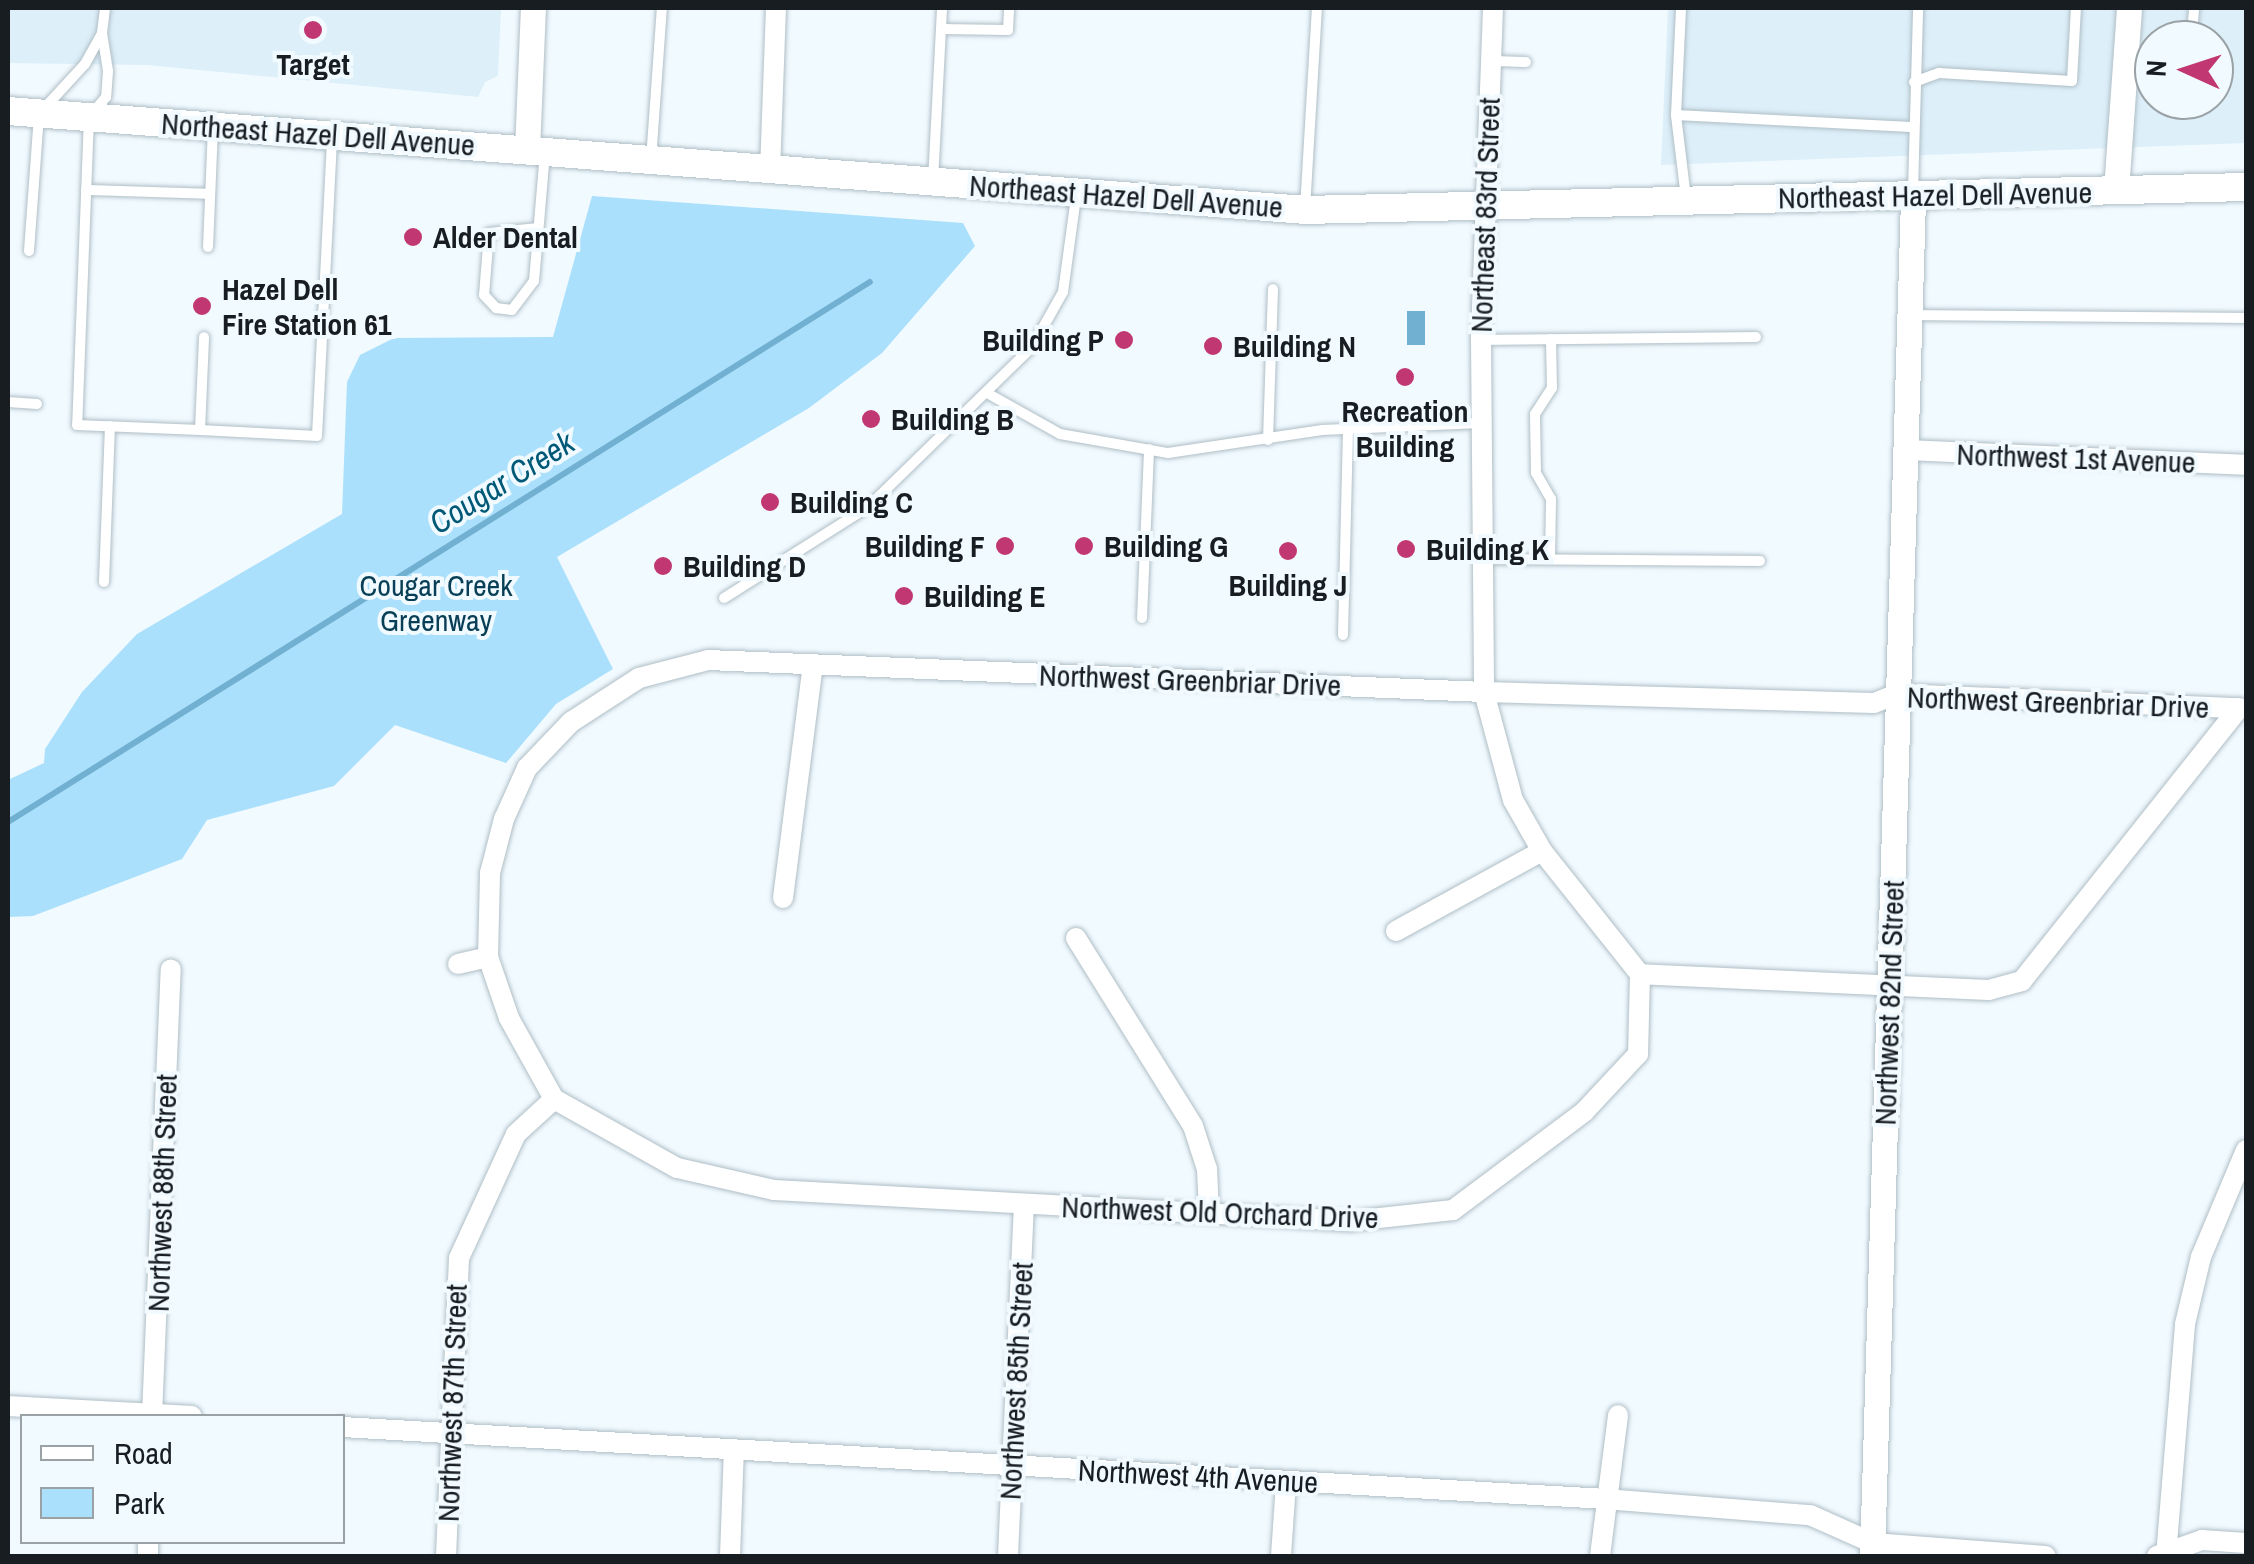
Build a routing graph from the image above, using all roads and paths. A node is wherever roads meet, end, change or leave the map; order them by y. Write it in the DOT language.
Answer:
graph roads {
  1 [pos="106,8"];
  2 [pos="534,8"];
  3 [pos="662,8"];
  4 [pos="776,8"];
  5 [pos="942,8"];
  6 [pos="1009,8"];
  7 [pos="1317,8"];
  8 [pos="1493,8"];
  9 [pos="1681,8"];
  10 [pos="1918,8"];
  11 [pos="2076,8"];
  12 [pos="2129,8"];
  13 [pos="940,30"];
  14 [pos="102,33"];
  15 [pos="1491,61"];
  16 [pos="1526,62"];
  17 [pos="1914,82"];
  18 [pos="8,111"];
  19 [pos="40,114"];
  20 [pos="1676,115"];
  21 [pos="89,117"];
  22 [pos="213,126"];
  23 [pos="1911,126"];
  24 [pos="332,135"];
  25 [pos="536,151"];
  26 [pos="650,161"];
  27 [pos="770,172"];
  28 [pos="932,182"];
  29 [pos="2246,187"];
  30 [pos="86,190"];
  31 [pos="2116,190"];
  32 [pos="1077,192"];
  33 [pos="210,194"];
  34 [pos="1913,196"];
  35 [pos="1686,201"];
  36 [pos="1484,206"];
  37 [pos="1304,210"];
  38 [pos="538,228"];
  39 [pos="208,248"];
  40 [pos="29,250"];
  41 [pos="1274,289"];
  42 [pos="1909,315"];
  43 [pos="2246,318"];
  44 [pos="204,337"];
  45 [pos="1756,337"];
  46 [pos="1551,339"];
  47 [pos="1482,340"];
  48 [pos="987,392"];
  49 [pos="8,402"];
  50 [pos="37,404"];
  51 [pos="1480,423"];
  52 [pos="110,426"];
  53 [pos="1348,429"];
  54 [pos="200,430"];
  55 [pos="1268,440"];
  56 [pos="1149,449"];
  57 [pos="1905,450"];
  58 [pos="2246,465"];
  59 [pos="1482,558"];
  60 [pos="1550,559"];
  61 [pos="1760,562"];
  62 [pos="104,582"];
  63 [pos="724,598"];
  64 [pos="1142,618"];
  65 [pos="1343,635"];
  66 [pos="813,665"];
  67 [pos="1484,692"];
  68 [pos="1898,694"];
  69 [pos="1542,851"];
  70 [pos="783,898"];
  71 [pos="1396,932"];
  72 [pos="1076,938"];
  73 [pos="488,957"];
  74 [pos="458,964"];
  75 [pos="171,969"];
  76 [pos="1640,974"];
  77 [pos="1889,985"];
  78 [pos="554,1099"];
  79 [pos="2246,1150"];
  80 [pos="1024,1206"];
  81 [pos="1209,1211"];
  82 [pos="8,1406"];
  83 [pos="136,1414"];
  84 [pos="152,1414"];
  85 [pos="1618,1415"];
  86 [pos="345,1427"];
  87 [pos="451,1435"];
  88 [pos="734,1449"];
  89 [pos="1013,1465"];
  90 [pos="1286,1482"];
  91 [pos="1605,1499"];
  92 [pos="2246,1543"];
  93 [pos="1872,1550"];
  94 [pos="2163,1555"];
  95 [pos="446,1556"];
  96 [pos="730,1556"];
  97 [pos="1008,1556"];
  98 [pos="1280,1556"];
  99 [pos="1600,1556"];
  100 [pos="2046,1556"];
  1 -- 14 [label="lane"];
  2 -- 25 [label="street"];
  3 -- 26 [label="lane"];
  4 -- 27 [label="street"];
  5 -- 13 [label="lane"];
  6 -- 13 [label="lane"];
  7 -- 37 [label="lane"];
  8 -- 15 [label="street, Northeast 83rd Street"];
  9 -- 20 [label="lane"];
  10 -- 17 [label="lane"];
  11 -- 17 [label="lane"];
  12 -- 31 [label="street"];
  13 -- 28 [label="lane"];
  14 -- 19 [label="lane"];
  14 -- 21 [label="lane"];
  15 -- 16 [label="lane"];
  15 -- 36 [label="street, Northeast 83rd Street"];
  17 -- 23 [label="lane"];
  18 -- 19 [label="main road, Northeast Hazel Dell Avenue"];
  19 -- 21 [label="main road, Northeast Hazel Dell Avenue"];
  19 -- 40 [label="lane"];
  20 -- 23 [label="lane"];
  20 -- 35 [label="lane"];
  21 -- 22 [label="main road, Northeast Hazel Dell Avenue"];
  21 -- 30 [label="lane"];
  22 -- 24 [label="main road, Northeast Hazel Dell Avenue"];
  22 -- 33 [label="lane"];
  23 -- 34 [label="lane"];
  24 -- 25 [label="main road, Northeast Hazel Dell Avenue"];
  24 -- 54 [label="lane"];
  25 -- 26 [label="main road, Northeast Hazel Dell Avenue"];
  25 -- 38 [label="lane"];
  26 -- 27 [label="main road, Northeast Hazel Dell Avenue"];
  27 -- 28 [label="main road, Northeast Hazel Dell Avenue"];
  28 -- 32 [label="main road, Northeast Hazel Dell Avenue"];
  29 -- 31 [label="main road, Northeast Hazel Dell Avenue"];
  30 -- 33 [label="lane"];
  30 -- 52 [label="lane"];
  31 -- 34 [label="main road, Northeast Hazel Dell Avenue"];
  32 -- 37 [label="main road, Northeast Hazel Dell Avenue"];
  32 -- 48 [label="lane"];
  33 -- 39 [label="lane"];
  34 -- 35 [label="main road, Northeast Hazel Dell Avenue"];
  34 -- 42 [label="street, Northwest 82nd Street"];
  35 -- 36 [label="main road, Northeast Hazel Dell Avenue"];
  36 -- 37 [label="main road, Northeast Hazel Dell Avenue"];
  36 -- 47 [label="street, Northeast 83rd Street"];
  38 -- 38 [label="lane"];
  41 -- 55 [label="lane"];
  42 -- 43 [label="lane"];
  42 -- 57 [label="street, Northwest 82nd Street"];
  44 -- 54 [label="lane"];
  45 -- 46 [label="lane"];
  46 -- 47 [label="lane"];
  46 -- 60 [label="lane"];
  47 -- 51 [label="street, Northeast 83rd Street"];
  48 -- 56 [label="lane"];
  48 -- 63 [label="lane"];
  49 -- 50 [label="lane"];
  51 -- 53 [label="lane"];
  51 -- 59 [label="street, Northeast 83rd Street"];
  52 -- 54 [label="lane"];
  52 -- 62 [label="lane"];
  53 -- 55 [label="lane"];
  53 -- 65 [label="lane"];
  55 -- 56 [label="lane"];
  56 -- 64 [label="lane"];
  57 -- 58 [label="street, Northwest 1st Avenue"];
  57 -- 68 [label="street, Northwest 82nd Street"];
  59 -- 60 [label="lane"];
  59 -- 67 [label="street, Northeast 83rd Street"];
  60 -- 61 [label="lane"];
  66 -- 67 [label="street, Northwest Greenbriar Drive"];
  66 -- 70 [label="street"];
  66 -- 73 [label="street, Northwest Greenbriar Drive"];
  67 -- 68 [label="street, Northwest Greenbriar Drive"];
  67 -- 69 [label="street, Northeast 83rd Street"];
  68 -- 77 [label="street, Northwest 82nd Street"];
  68 -- 77 [label="street, Northwest Greenbriar Drive"];
  69 -- 71 [label="street"];
  69 -- 76 [label="street, Northeast 83rd Street"];
  72 -- 81 [label="street"];
  73 -- 74 [label="street"];
  73 -- 78 [label="street, Northwest Greenbriar Drive"];
  75 -- 84 [label="street, Northwest 88th Street"];
  76 -- 77 [label="street"];
  76 -- 81 [label="street, Northwest Old Orchard Drive"];
  77 -- 93 [label="street, Northwest 82nd Street"];
  78 -- 80 [label="street, Northwest Old Orchard Drive"];
  78 -- 87 [label="street, Northwest 87th Street"];
  79 -- 94 [label="street"];
  80 -- 81 [label="street, Northwest Old Orchard Drive"];
  80 -- 89 [label="street, Northwest 85th Street"];
  82 -- 83 [label="street"];
  85 -- 91 [label="street"];
  86 -- 87 [label="street, Northwest 4th Avenue"];
  87 -- 88 [label="street, Northwest 4th Avenue"];
  87 -- 95 [label="street, Northwest 87th Street"];
  88 -- 89 [label="street, Northwest 4th Avenue"];
  88 -- 96 [label="street"];
  89 -- 90 [label="street, Northwest 4th Avenue"];
  89 -- 97 [label="street, Northwest 85th Street"];
  90 -- 91 [label="street, Northwest 4th Avenue"];
  90 -- 98 [label="street"];
  91 -- 93 [label="street, Northwest 4th Avenue"];
  91 -- 99 [label="street"];
  92 -- 94 [label="street"];
  93 -- 100 [label="street, Northwest 4th Avenue"];
}
